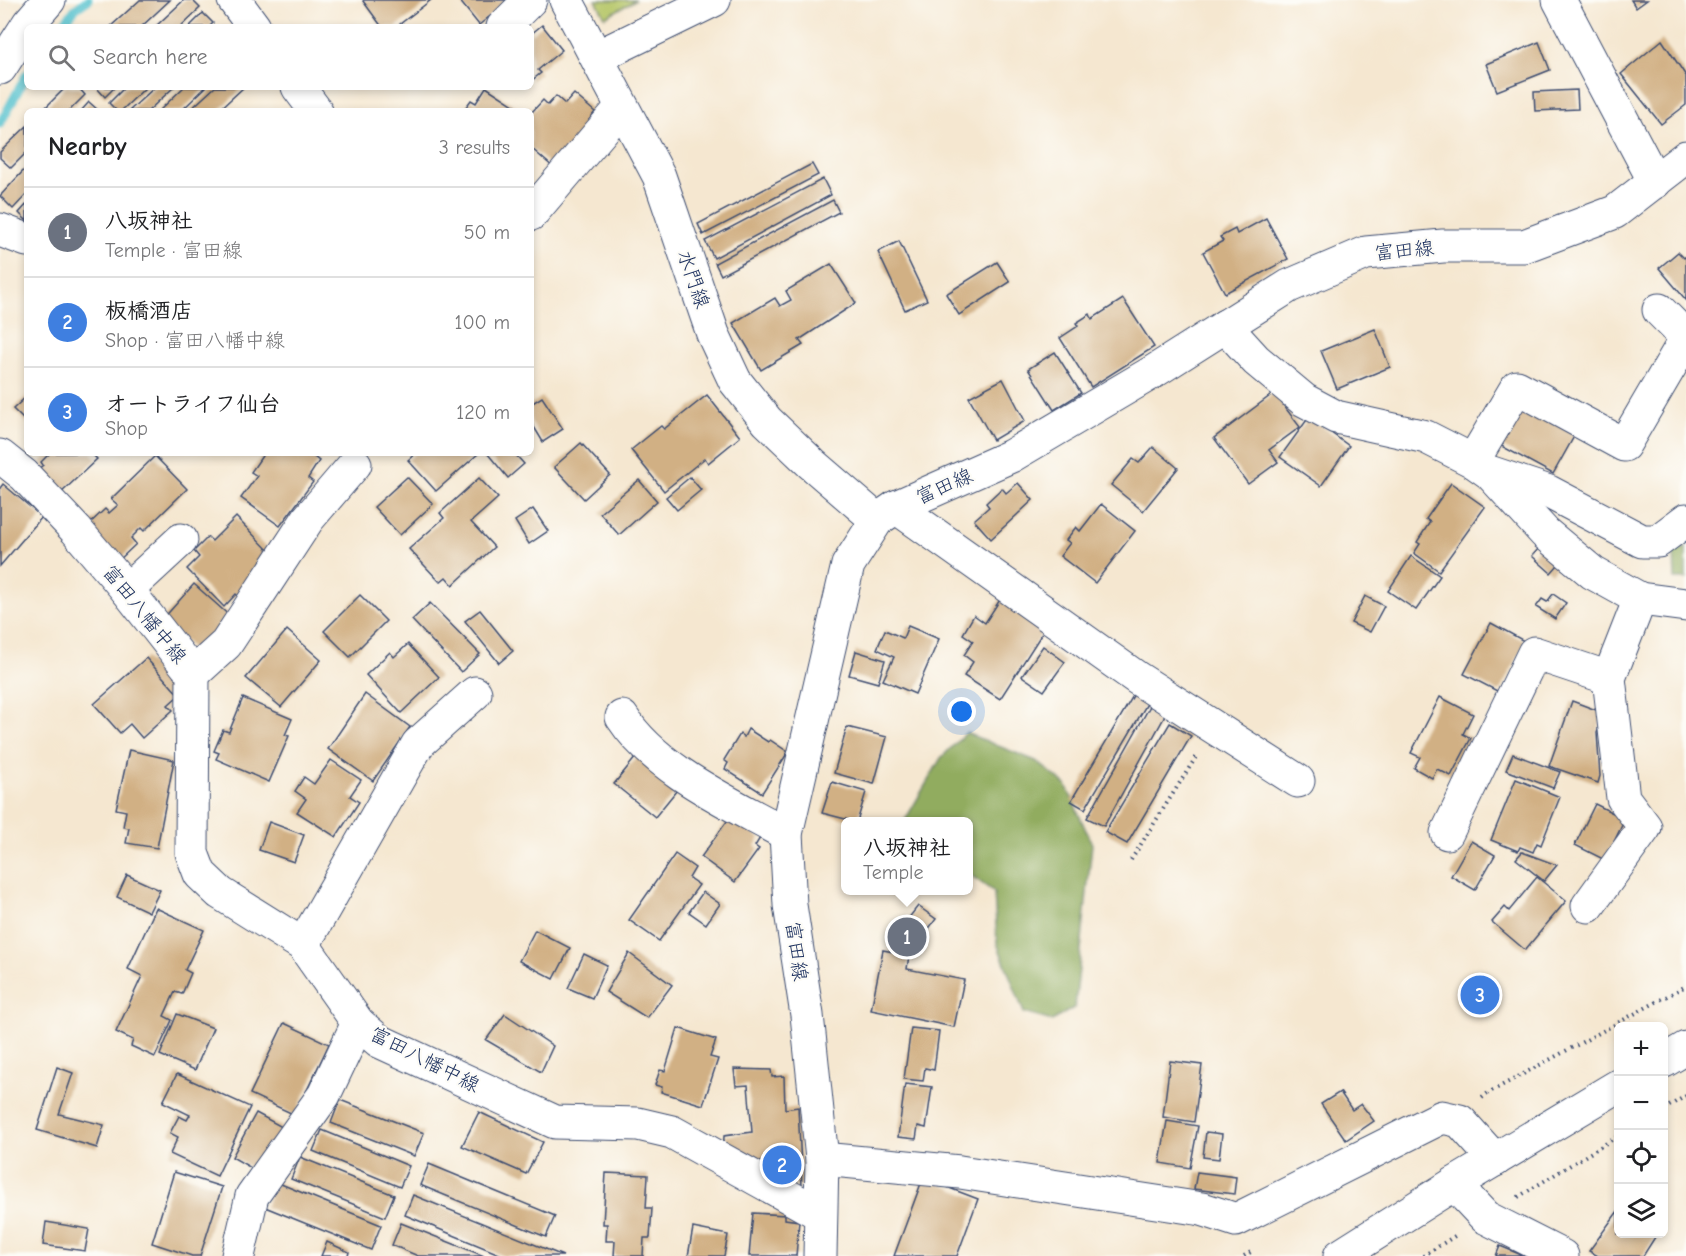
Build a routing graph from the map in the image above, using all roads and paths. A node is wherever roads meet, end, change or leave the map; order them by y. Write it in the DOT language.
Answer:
graph roads {
  1 [pos="49,0"];
  2 [pos="234,0"];
  3 [pos="530,0"];
  4 [pos="566,0"];
  5 [pos="714,0"];
  6 [pos="1559,0"];
  7 [pos="28,24"];
  8 [pos="252,24"];
  9 [pos="505,24"];
  10 [pos="24,31"];
  11 [pos="597,57"];
  12 [pos="0,68"];
  13 [pos="300,90"];
  14 [pos="314,108"];
  15 [pos="621,108"];
  16 [pos="1686,157"];
  17 [pos="1655,182"];
  18 [pos="534,210"];
  19 [pos="0,230"];
  20 [pos="24,239"];
  21 [pos="1659,310"];
  22 [pos="1225,326"];
  23 [pos="1686,338"];
  24 [pos="0,456"];
  25 [pos="355,464"];
  26 [pos="1481,467"];
  27 [pos="886,513"];
  28 [pos="1686,520"];
  29 [pos="181,540"];
  30 [pos="128,590"];
  31 [pos="1640,599"];
  32 [pos="1686,605"];
  33 [pos="193,674"];
  34 [pos="1609,678"];
  35 [pos="475,693"];
  36 [pos="622,717"];
  37 [pos="1214,728"];
  38 [pos="1298,781"];
  39 [pos="1447,833"];
  40 [pos="786,834"];
  41 [pos="1131,860"];
  42 [pos="1588,906"];
  43 [pos="303,945"];
  44 [pos="358,1023"];
  45 [pos="1686,1048"];
  46 [pos="1668,1059"];
  47 [pos="1614,1088"];
  48 [pos="1686,1096"];
  49 [pos="1668,1107"];
  50 [pos="822,1159"];
  51 [pos="1495,1160"];
  52 [pos="1454,1184"];
  53 [pos="820,1214"];
  54 [pos="238,1256"];
  55 [pos="820,1256"];
  56 [pos="1340,1256"];
  57 [pos="1562,1256"];
  1 -- 7 [label="street"];
  2 -- 8 [label="street"];
  3 -- 9 [label="street"];
  4 -- 11 [label="street, 水門線"];
  5 -- 11 [label="street"];
  6 -- 17 [label="street"];
  10 -- 12 [label="street"];
  11 -- 15 [label="street, 水門線"];
  13 -- 14 [label="street"];
  15 -- 18 [label="street"];
  15 -- 27 [label="street, 水門線"];
  16 -- 17 [label="street, 富田線"];
  17 -- 22 [label="street, 富田線"];
  19 -- 20 [label="street"];
  21 -- 23 [label="street"];
  22 -- 26 [label="street"];
  22 -- 27 [label="street, 富田線"];
  23 -- 26 [label="street"];
  24 -- 30 [label="street, 富田八幡中線"];
  25 -- 33 [label="street"];
  26 -- 28 [label="street"];
  26 -- 31 [label="street"];
  27 -- 37 [label="street, 水門線"];
  27 -- 40 [label="street, 富田線"];
  29 -- 30 [label="street"];
  30 -- 33 [label="street, 富田八幡中線"];
  31 -- 32 [label="street"];
  31 -- 34 [label="street"];
  33 -- 43 [label="street, 富田八幡中線"];
  34 -- 39 [label="street"];
  34 -- 42 [label="street"];
  35 -- 43 [label="street"];
  36 -- 40 [label="street"];
  37 -- 38 [label="street, 水門線"];
  37 -- 41 [label="path"];
  40 -- 50 [label="street, 富田線"];
  43 -- 44 [label="street, 富田八幡中線"];
  44 -- 53 [label="street, 富田八幡中線"];
  44 -- 54 [label="street"];
  45 -- 46 [label="street"];
  47 -- 51 [label="street"];
  48 -- 49 [label="path"];
  50 -- 51 [label="street"];
  50 -- 53 [label="street, 富田線"];
  51 -- 52 [label="street"];
  52 -- 56 [label="street"];
  52 -- 57 [label="street"];
  53 -- 55 [label="street, 富田線"];
}
